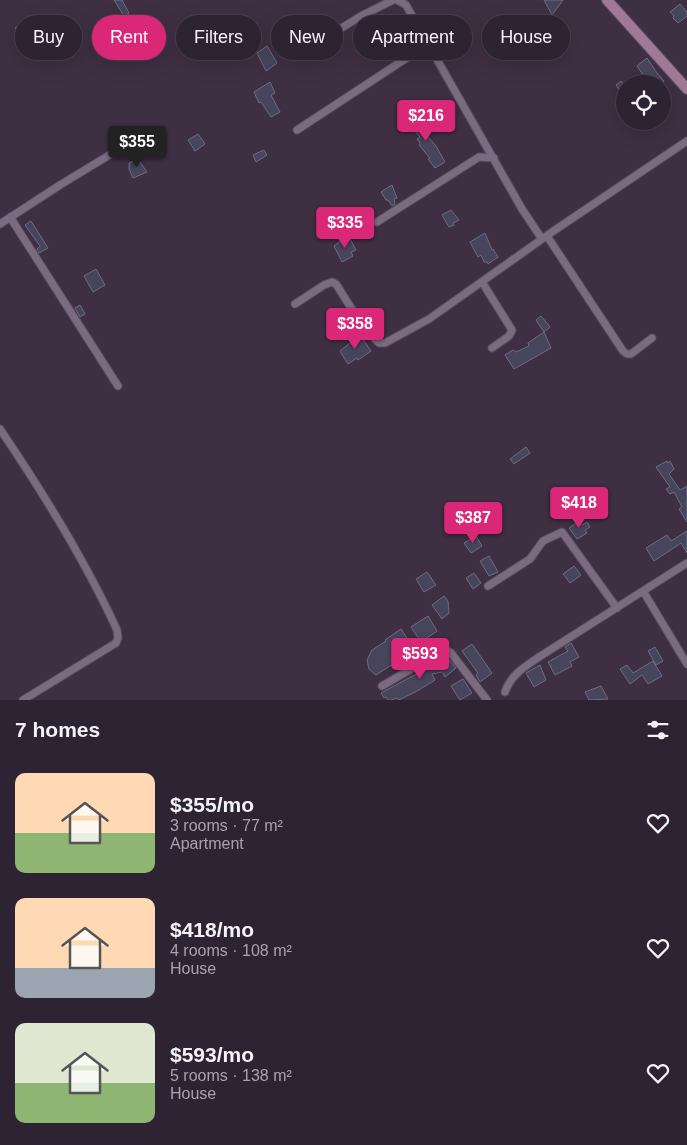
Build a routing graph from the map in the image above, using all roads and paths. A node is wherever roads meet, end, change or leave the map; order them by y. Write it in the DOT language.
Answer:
graph roads {
  1 [pos="395,0"];
  2 [pos="607,0"];
  3 [pos="412,15"];
  4 [pos="343,27"];
  5 [pos="404,60"];
  6 [pos="437,60"];
  7 [pos="687,89"];
  8 [pos="298,130"];
  9 [pos="687,140"];
  10 [pos="111,154"];
  11 [pos="494,158"];
  12 [pos="10,217"];
  13 [pos="377,222"];
  14 [pos="0,224"];
  15 [pos="544,238"];
  16 [pos="482,282"];
  17 [pos="295,304"];
  18 [pos="652,338"];
  19 [pos="492,348"];
  20 [pos="118,386"];
  21 [pos="0,429"];
  22 [pos="687,563"];
  23 [pos="488,586"];
  24 [pos="644,591"];
  25 [pos="617,608"];
  26 [pos="687,664"];
  27 [pos="382,686"];
  28 [pos="505,692"];
  29 [pos="24,700"];
  30 [pos="487,700"];
  1 -- 3 [label="street"];
  1 -- 4 [label="street"];
  2 -- 7 [label="main road"];
  5 -- 8 [label="street"];
  6 -- 11 [label="street"];
  9 -- 15 [label="street"];
  10 -- 12 [label="street"];
  11 -- 13 [label="street"];
  11 -- 15 [label="street"];
  12 -- 14 [label="street"];
  12 -- 20 [label="street"];
  15 -- 16 [label="street"];
  15 -- 18 [label="street"];
  16 -- 17 [label="street"];
  16 -- 19 [label="street"];
  21 -- 29 [label="street"];
  22 -- 24 [label="street"];
  23 -- 25 [label="street"];
  24 -- 25 [label="street"];
  24 -- 26 [label="street"];
  25 -- 28 [label="street"];
  27 -- 30 [label="street"];
}
